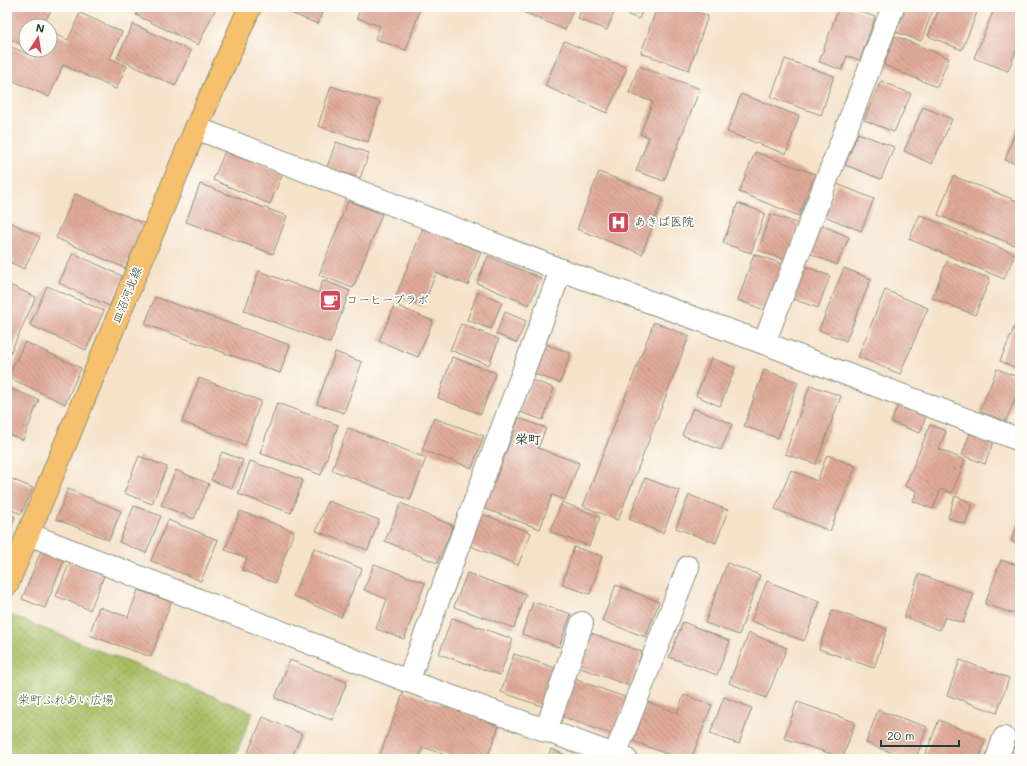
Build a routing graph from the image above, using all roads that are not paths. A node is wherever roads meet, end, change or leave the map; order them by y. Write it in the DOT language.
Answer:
graph roads {
  1 [pos="250,7"];
  2 [pos="893,7"];
  3 [pos="196,128"];
  4 [pos="561,270"];
  5 [pos="764,343"];
  6 [pos="1020,440"];
  7 [pos="28,534"];
  8 [pos="688,567"];
  9 [pos="7,585"];
  10 [pos="582,623"];
  11 [pos="408,681"];
  12 [pos="546,731"];
  13 [pos="1004,738"];
  14 [pos="621,757"];
  15 [pos="996,759"];
  1 -- 3 [label="main road, 皿沼河北線"];
  2 -- 5 [label="lane"];
  3 -- 4 [label="lane"];
  3 -- 7 [label="main road, 皿沼河北線"];
  4 -- 5 [label="lane"];
  4 -- 11 [label="lane"];
  5 -- 6 [label="lane"];
  7 -- 9 [label="main road, 皿沼河北線"];
  7 -- 11 [label="lane"];
  8 -- 14 [label="lane"];
  10 -- 12 [label="lane"];
  11 -- 12 [label="lane"];
  12 -- 14 [label="lane"];
  13 -- 15 [label="lane"];
}
